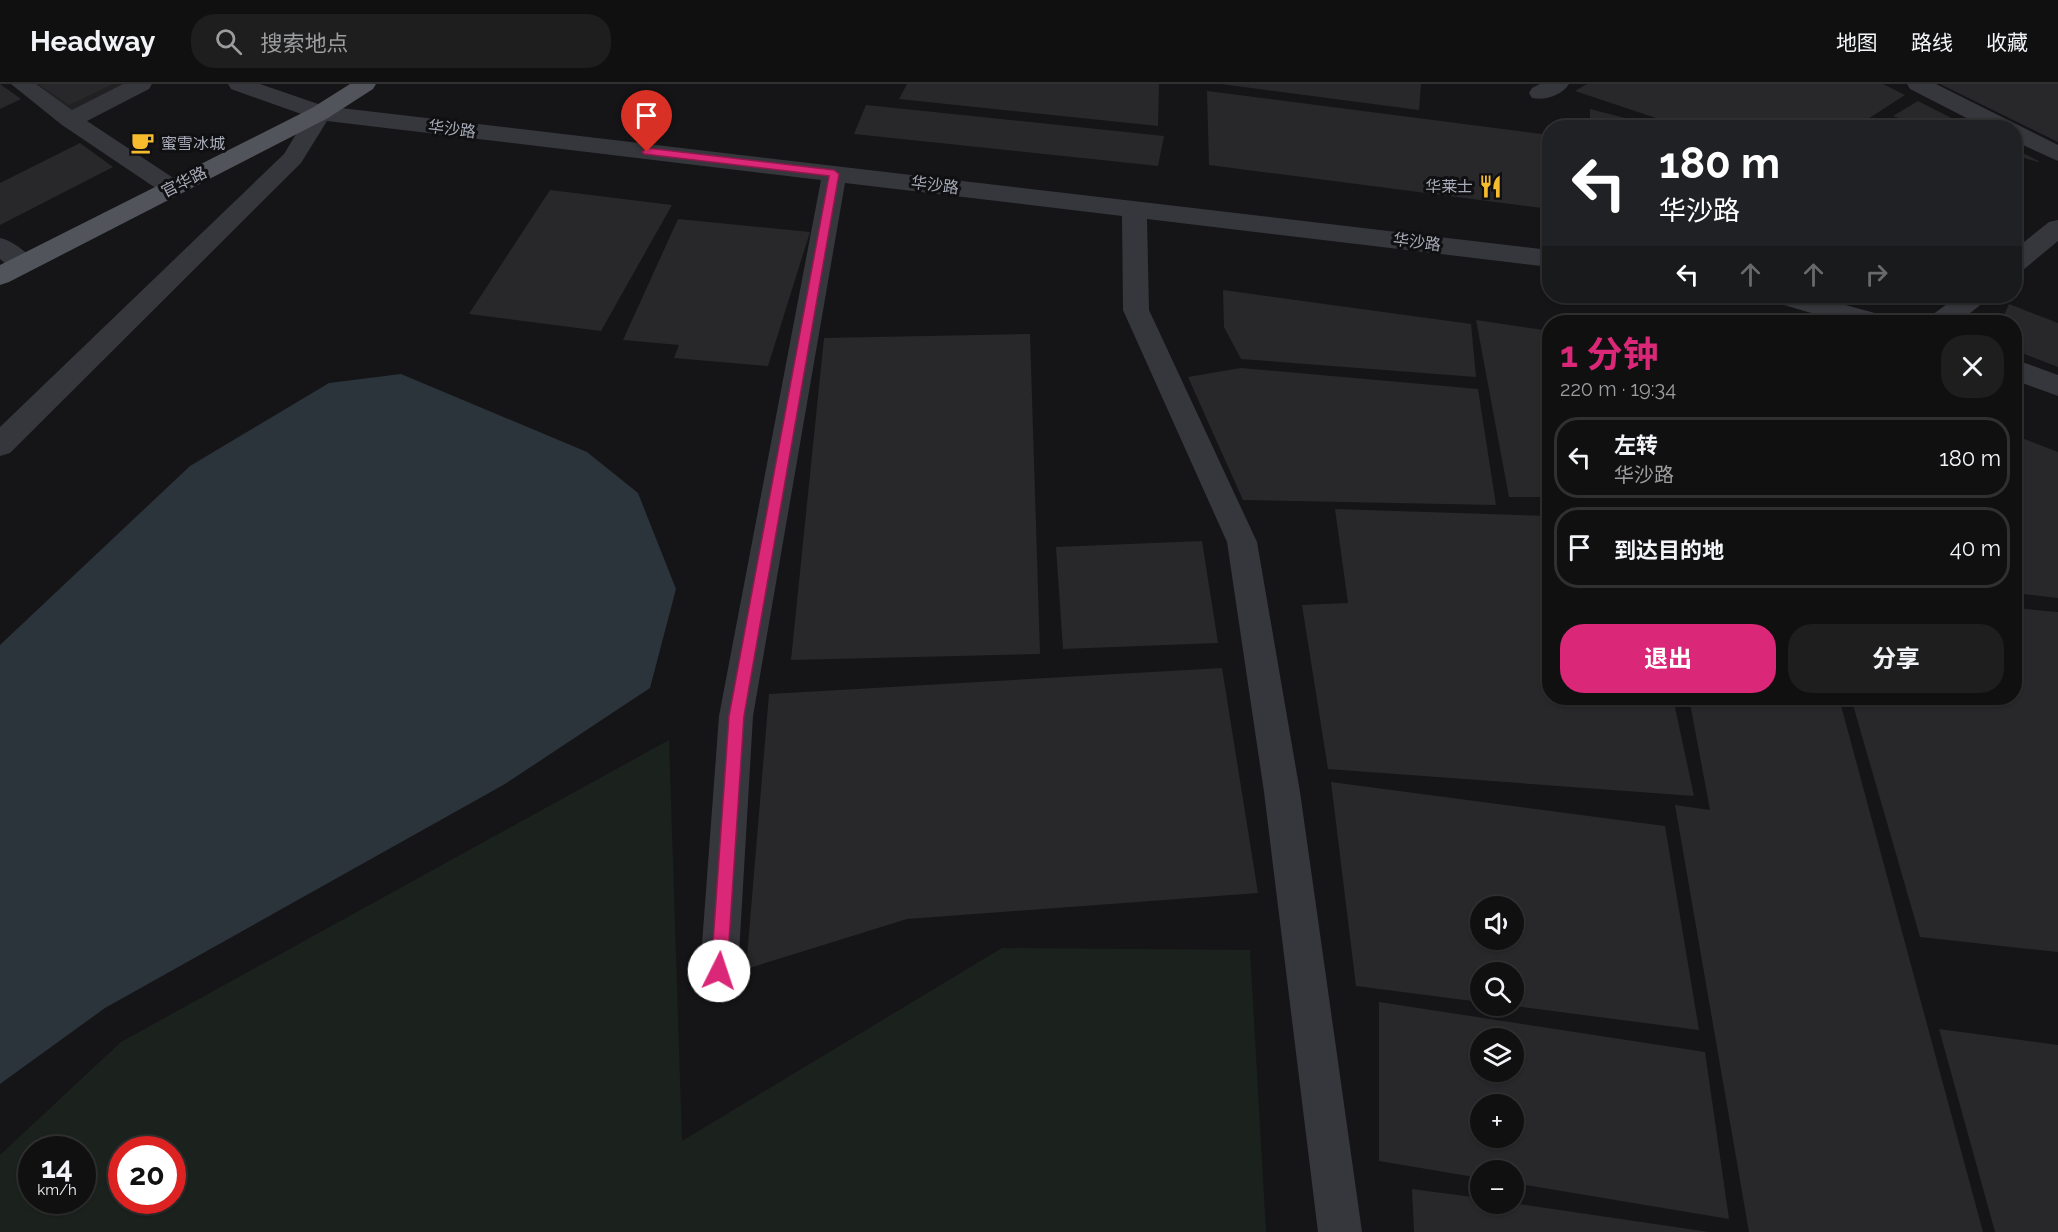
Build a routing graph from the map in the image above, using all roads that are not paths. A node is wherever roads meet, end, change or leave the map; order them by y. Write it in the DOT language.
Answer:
graph roads {
  1 [pos="22,84"];
  2 [pos="141,84"];
  3 [pos="239,84"];
  4 [pos="365,84"];
  5 [pos="1918,84"];
  6 [pos="320,113"];
  7 [pos="70,120"];
  8 [pos="1989,120"];
  9 [pos="2022,136"];
  10 [pos="2058,154"];
  11 [pos="834,174"];
  12 [pos="172,188"];
  13 [pos="1134,208"];
  14 [pos="2058,228"];
  15 [pos="0,246"];
  16 [pos="2022,257"];
  17 [pos="1542,258"];
  18 [pos="22,264"];
  19 [pos="0,276"];
  20 [pos="1807,303"];
  21 [pos="1966,303"];
  22 [pos="1848,315"];
  23 [pos="1951,315"];
  24 [pos="2022,372"];
  25 [pos="2058,386"];
  26 [pos="0,445"];
  27 [pos="719,971"];
  28 [pos="1340,1232"];
  1 -- 7 [label="street"];
  2 -- 7 [label="street"];
  3 -- 6 [label="street, 华沙路"];
  4 -- 6 [label="main road, 官华路"];
  5 -- 8 [label="street"];
  6 -- 11 [label="street, 华沙路"];
  6 -- 12 [label="main road, 官华路"];
  6 -- 26 [label="street"];
  7 -- 12 [label="street"];
  9 -- 10 [label="street"];
  11 -- 13 [label="street, 华沙路"];
  11 -- 27 [label="street"];
  12 -- 18 [label="main road, 官华路"];
  13 -- 17 [label="street, 华沙路"];
  13 -- 28 [label="street"];
  14 -- 16 [label="street"];
  15 -- 18 [label="street"];
  18 -- 19 [label="main road, 官华路"];
  20 -- 22 [label="street"];
  21 -- 23 [label="street"];
  24 -- 25 [label="street"];
}
